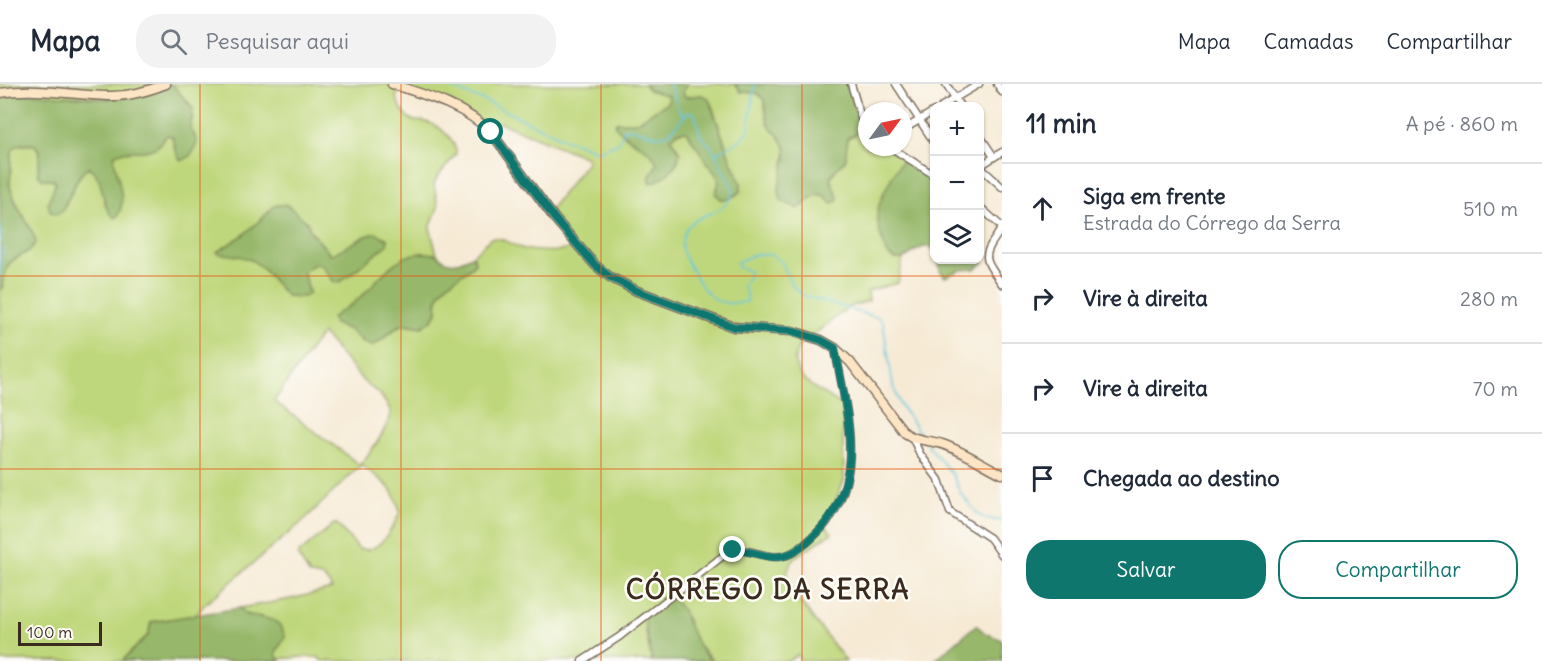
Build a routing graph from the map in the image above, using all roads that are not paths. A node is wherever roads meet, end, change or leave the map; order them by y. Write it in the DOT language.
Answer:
graph roads {
  1 [pos="166,84"];
  2 [pos="392,84"];
  3 [pos="851,84"];
  4 [pos="896,84"];
  5 [pos="946,84"];
  6 [pos="979,84"];
  7 [pos="997,84"];
  8 [pos="1002,92"];
  9 [pos="0,93"];
  10 [pos="955,99"];
  11 [pos="949,102"];
  12 [pos="957,102"];
  13 [pos="858,108"];
  14 [pos="930,114"];
  15 [pos="920,120"];
  16 [pos="912,125"];
  17 [pos="930,136"];
  18 [pos="984,142"];
  19 [pos="1002,152"];
  20 [pos="904,156"];
  21 [pos="994,158"];
  22 [pos="984,164"];
  23 [pos="984,170"];
  24 [pos="930,172"];
  25 [pos="1002,187"];
  26 [pos="983,210"];
  27 [pos="1002,228"];
  28 [pos="1002,284"];
  29 [pos="835,348"];
  30 [pos="917,439"];
  31 [pos="1002,474"];
  32 [pos="1002,555"];
  33 [pos="582,661"];
  1 -- 9 [label="street"];
  2 -- 29 [label="street"];
  3 -- 13 [label="street"];
  4 -- 15 [label="street"];
  5 -- 10 [label="street"];
  6 -- 10 [label="street"];
  7 -- 8 [label="street"];
  10 -- 11 [label="street"];
  10 -- 12 [label="street"];
  14 -- 15 [label="street"];
  15 -- 16 [label="street"];
  15 -- 17 [label="street"];
  18 -- 21 [label="street"];
  19 -- 21 [label="street"];
  20 -- 24 [label="street"];
  21 -- 22 [label="street"];
  23 -- 25 [label="street"];
  26 -- 27 [label="street"];
  27 -- 28 [label="street"];
  29 -- 30 [label="street"];
  29 -- 33 [label="street"];
  30 -- 31 [label="street"];
  30 -- 32 [label="street"];
}
